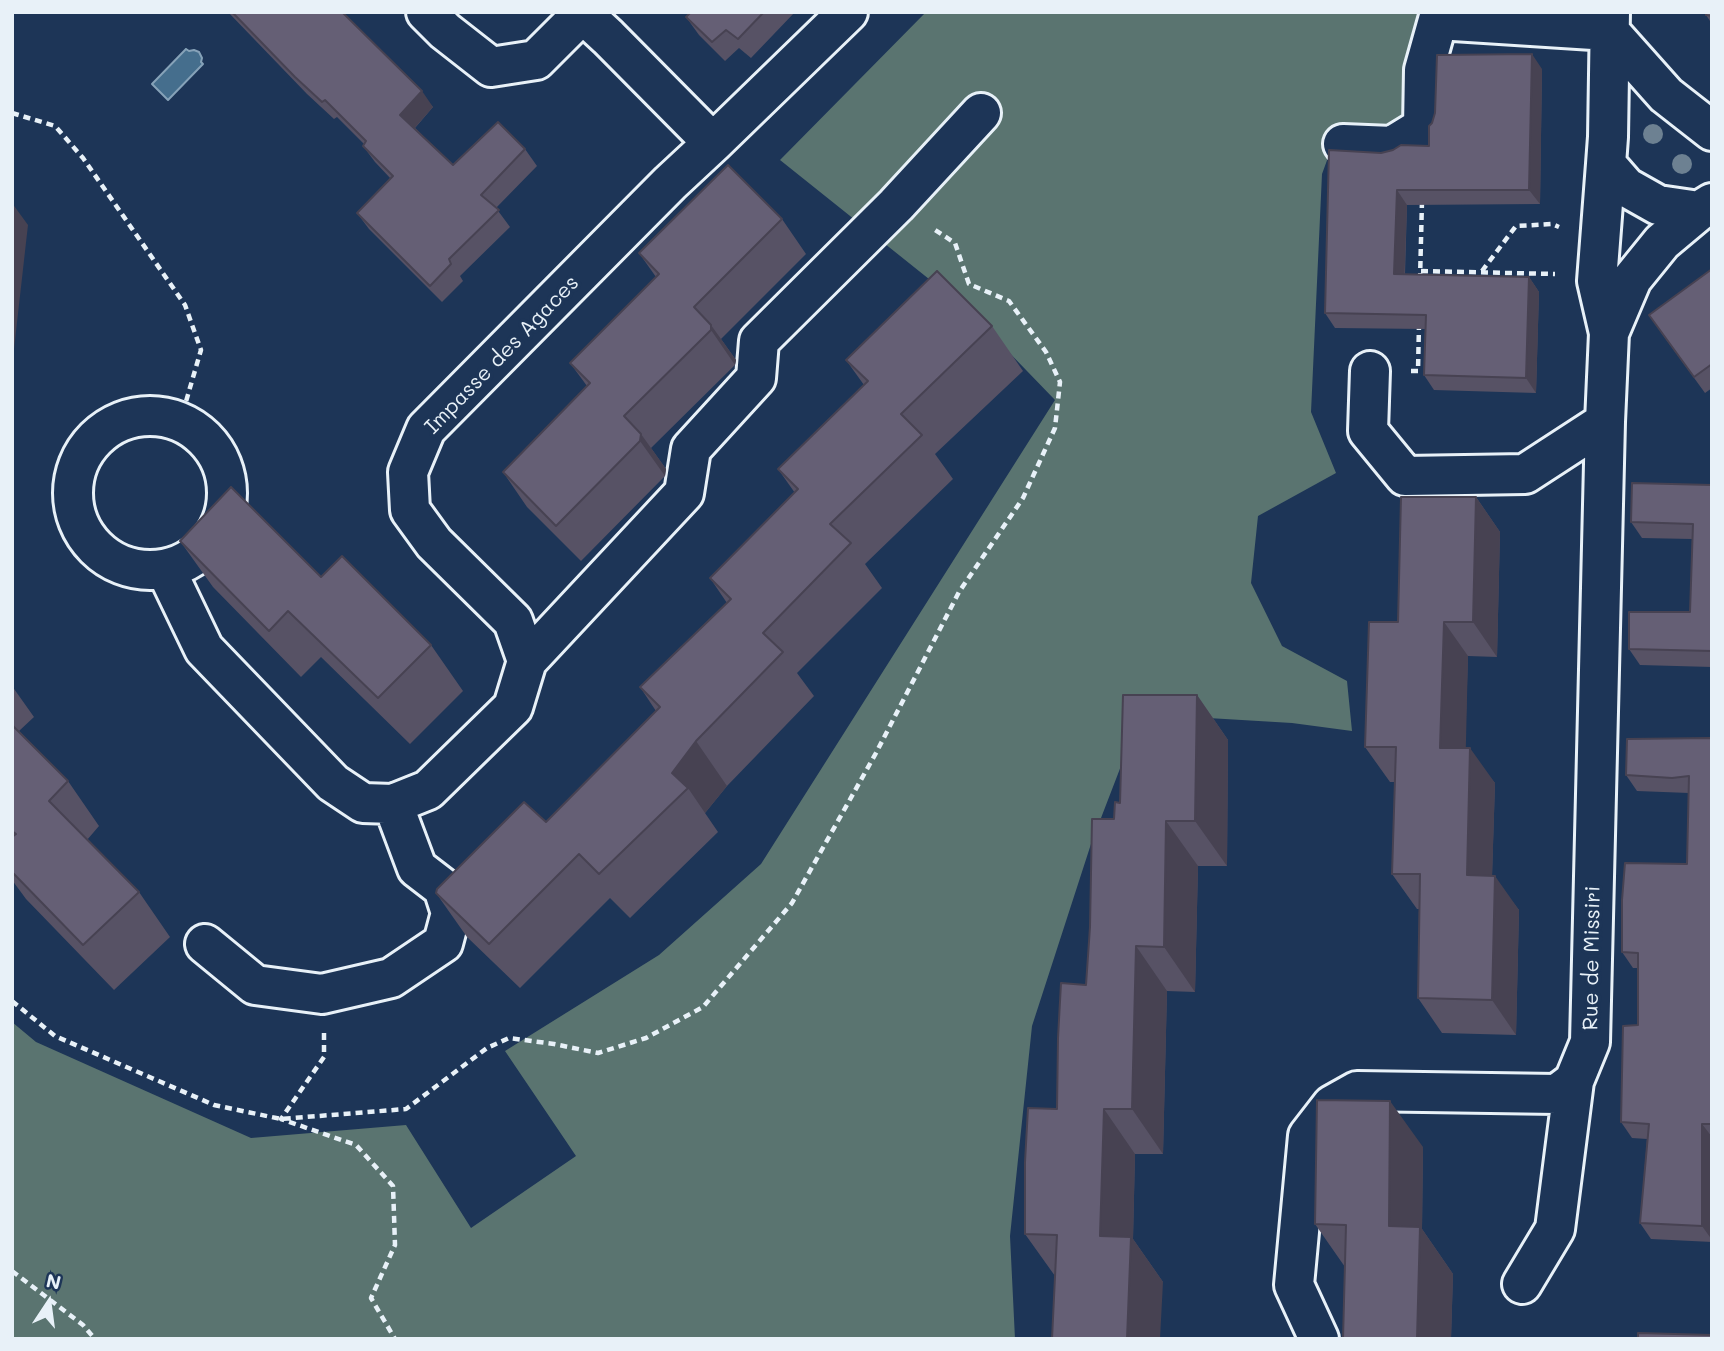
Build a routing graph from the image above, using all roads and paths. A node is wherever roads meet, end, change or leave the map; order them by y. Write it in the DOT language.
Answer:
graph roads {
  1 [pos="426,12"];
  2 [pos="848,12"];
  3 [pos="582,13"];
  4 [pos="1609,22"];
  5 [pos="1666,95"];
  6 [pos="12,113"];
  7 [pos="981,113"];
  8 [pos="1712,131"];
  9 [pos="713,143"];
  10 [pos="1343,144"];
  11 [pos="1607,151"];
  12 [pos="1422,192"];
  13 [pos="896,205"];
  14 [pos="1705,207"];
  15 [pos="1601,245"];
  16 [pos="1420,271"];
  17 [pos="1481,272"];
  18 [pos="1542,274"];
  19 [pos="1420,283"];
  20 [pos="1419,321"];
  21 [pos="1609,333"];
  22 [pos="1370,371"];
  23 [pos="180,422"];
  24 [pos="1605,422"];
  25 [pos="166,570"];
  26 [pos="527,661"];
  27 [pos="393,804"];
  28 [pos="205,943"];
  29 [pos="322,994"];
  30 [pos="12,1001"];
  31 [pos="1574,1081"];
  32 [pos="281,1119"];
  33 [pos="12,1271"];
  34 [pos="1522,1284"];
  35 [pos="95,1339"];
  36 [pos="395,1339"];
  37 [pos="1319,1339"];
  1 -- 3 [label="street"];
  2 -- 9 [label="street, Impasse des Agaces"];
  3 -- 9 [label="street"];
  4 -- 5 [label="street"];
  4 -- 10 [label="street"];
  4 -- 11 [label="street, Rue de Missiri"];
  5 -- 8 [label="street"];
  5 -- 11 [label="street"];
  6 -- 23 [label="path"];
  7 -- 13 [label="street"];
  9 -- 26 [label="street, Impasse des Agaces"];
  11 -- 14 [label="street"];
  11 -- 15 [label="street, Rue de Missiri"];
  12 -- 16 [label="path"];
  13 -- 26 [label="street"];
  13 -- 32 [label="path"];
  14 -- 21 [label="street, Rue de Missiri"];
  15 -- 17 [label="path"];
  15 -- 21 [label="street, Rue de Missiri"];
  16 -- 17 [label="path"];
  16 -- 19 [label="path"];
  17 -- 18 [label="path"];
  20 -- 22 [label="path"];
  21 -- 24 [label="street, Rue de Missiri"];
  22 -- 24 [label="street"];
  23 -- 25 [label="street"];
  23 -- 25 [label="street"];
  24 -- 31 [label="street, Rue de Missiri"];
  25 -- 27 [label="street"];
  26 -- 27 [label="street"];
  27 -- 29 [label="street"];
  28 -- 29 [label="street"];
  29 -- 32 [label="path"];
  30 -- 32 [label="path"];
  31 -- 34 [label="street, Rue de Missiri"];
  31 -- 37 [label="street"];
  32 -- 36 [label="path"];
  33 -- 35 [label="path"];
}
